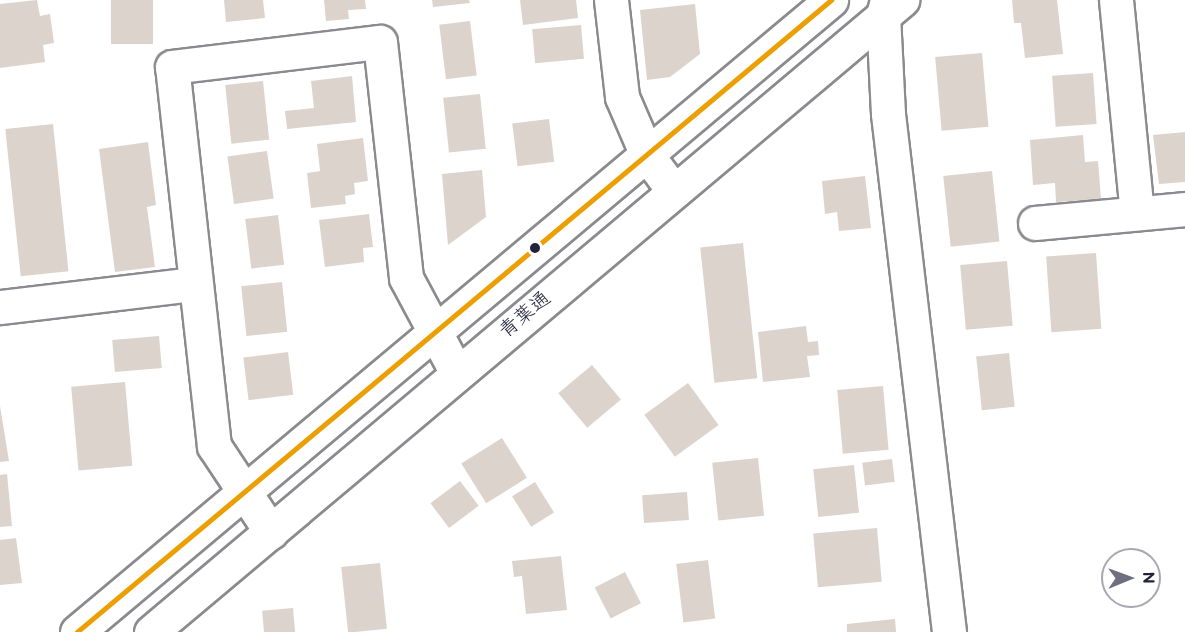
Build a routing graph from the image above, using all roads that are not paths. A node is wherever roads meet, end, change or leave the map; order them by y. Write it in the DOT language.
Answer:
graph roads {
  1 [pos="611,0"];
  2 [pos="831,0"];
  3 [pos="1116,0"];
  4 [pos="891,5"];
  5 [pos="647,155"];
  6 [pos="674,190"];
  7 [pos="1185,209"];
  8 [pos="1137,213"];
  9 [pos="1035,223"];
  10 [pos="193,284"];
  11 [pos="0,307"];
  12 [pos="435,331"];
  13 [pos="457,373"];
  14 [pos="244,491"];
  15 [pos="271,532"];
  16 [pos="76,632"];
  17 [pos="150,632"];
  18 [pos="949,632"];
  1 -- 5 [label="street"];
  2 -- 5 [label="street"];
  3 -- 8 [label="street"];
  4 -- 6 [label="street, 青葉通"];
  4 -- 18 [label="street"];
  5 -- 6 [label="street"];
  5 -- 12 [label="street"];
  6 -- 13 [label="street, 青葉通"];
  7 -- 8 [label="street"];
  8 -- 9 [label="street"];
  10 -- 11 [label="street"];
  10 -- 12 [label="street"];
  10 -- 14 [label="street"];
  12 -- 13 [label="street"];
  12 -- 14 [label="street"];
  13 -- 15 [label="street, 青葉通"];
  14 -- 15 [label="street"];
  14 -- 16 [label="street"];
  15 -- 17 [label="street, 青葉通"];
}
